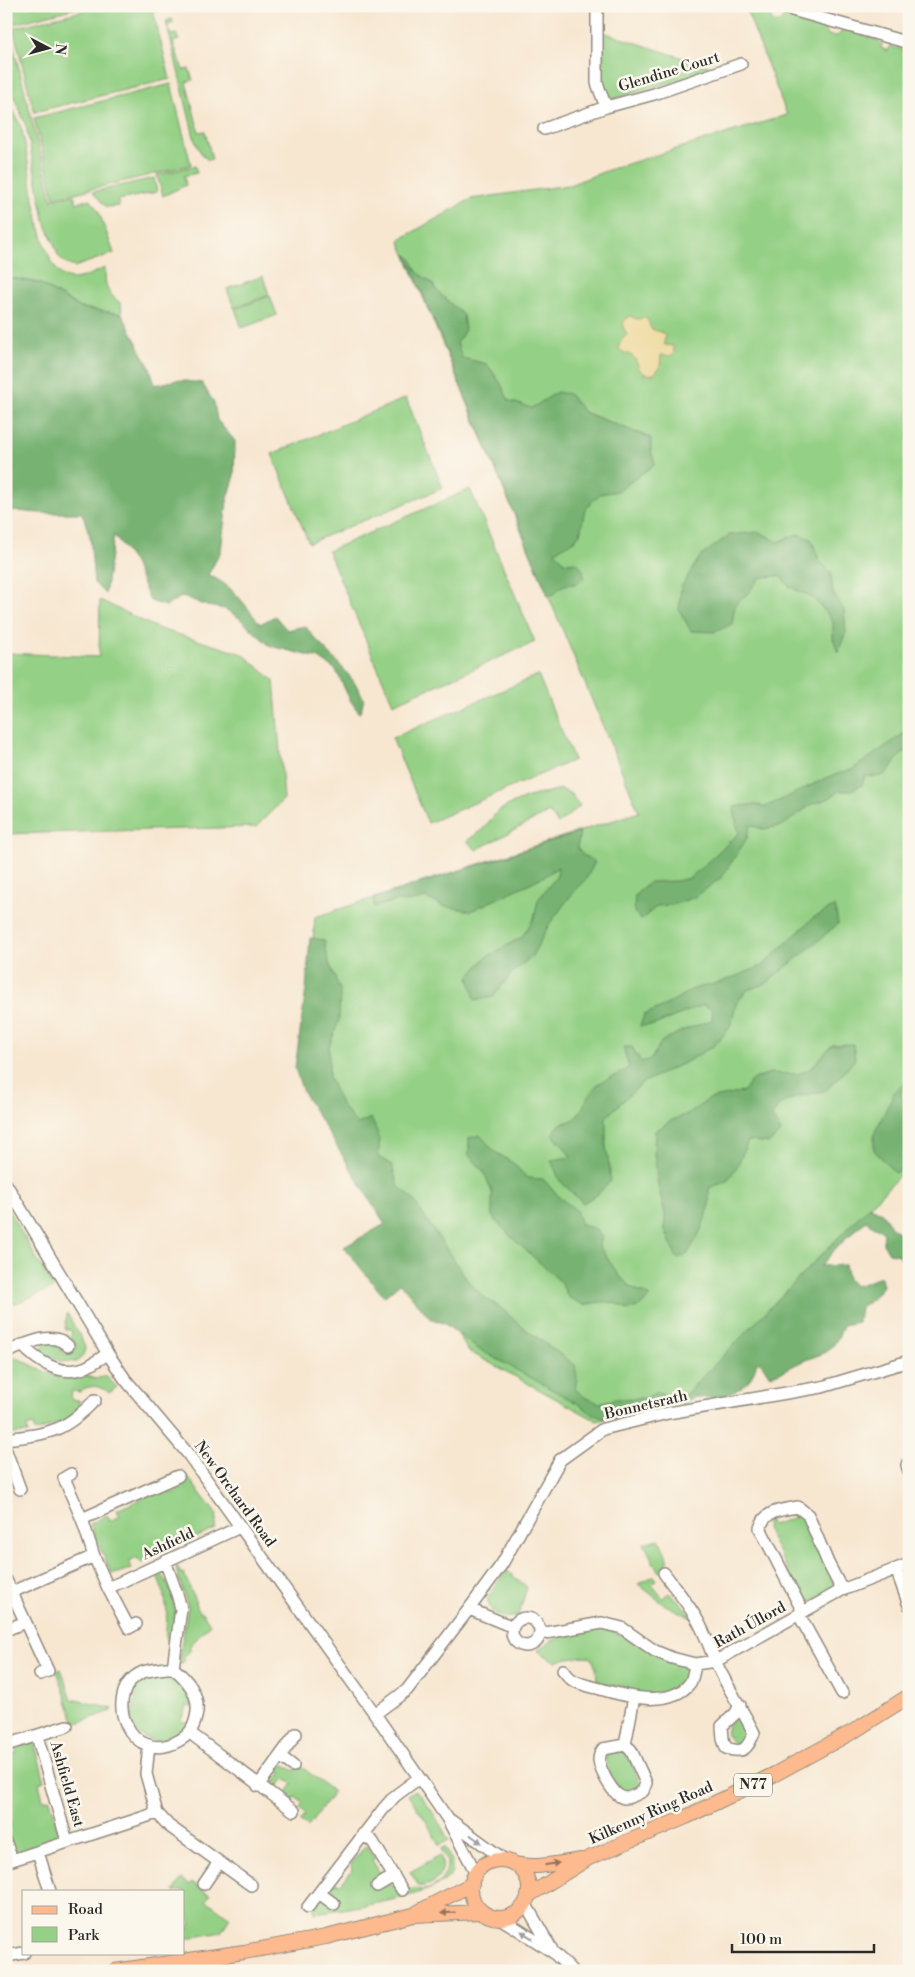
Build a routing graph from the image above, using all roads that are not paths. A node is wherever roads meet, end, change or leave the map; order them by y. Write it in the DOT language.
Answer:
graph roads {
  1 [pos="597,6"];
  2 [pos="778,6"];
  3 [pos="908,42"];
  4 [pos="742,64"];
  5 [pos="606,106"];
  6 [pos="544,129"];
  7 [pos="6,1184"];
  8 [pos="22,1345"];
  9 [pos="68,1346"];
  10 [pos="6,1353"];
  11 [pos="108,1354"];
  12 [pos="909,1361"];
  13 [pos="95,1400"];
  14 [pos="6,1439"];
  15 [pos="6,1451"];
  16 [pos="71,1474"];
  17 [pos="173,1483"];
  18 [pos="20,1489"];
  19 [pos="82,1519"];
  20 [pos="240,1527"];
  21 [pos="94,1556"];
  22 [pos="165,1561"];
  23 [pos="909,1564"];
  24 [pos="896,1569"];
  25 [pos="664,1573"];
  26 [pos="6,1580"];
  27 [pos="108,1588"];
  28 [pos="842,1590"];
  29 [pos="12,1592"];
  30 [pos="909,1605"];
  31 [pos="469,1609"];
  32 [pos="801,1613"];
  33 [pos="25,1622"];
  34 [pos="136,1624"];
  35 [pos="513,1627"];
  36 [pos="6,1630"];
  37 [pos="540,1634"];
  38 [pos="716,1661"];
  39 [pos="695,1664"];
  40 [pos="173,1668"];
  41 [pos="563,1670"];
  42 [pos="40,1674"];
  43 [pos="842,1693"];
  44 [pos="909,1696"];
  45 [pos="634,1697"];
  46 [pos="740,1705"];
  47 [pos="375,1714"];
  48 [pos="67,1726"];
  49 [pos="190,1733"];
  50 [pos="296,1734"];
  51 [pos="37,1736"];
  52 [pos="6,1745"];
  53 [pos="149,1745"];
  54 [pos="625,1745"];
  55 [pos="280,1756"];
  56 [pos="293,1766"];
  57 [pos="418,1778"];
  58 [pos="258,1786"];
  59 [pos="294,1811"];
  60 [pos="157,1813"];
  61 [pos="447,1818"];
  62 [pos="364,1834"];
  63 [pos="67,1841"];
  64 [pos="6,1843"];
  65 [pos="38,1852"];
  66 [pos="589,1858"];
  67 [pos="219,1862"];
  68 [pos="510,1863"];
  69 [pos="394,1876"];
  70 [pos="474,1879"];
  71 [pos="204,1884"];
  72 [pos="251,1885"];
  73 [pos="377,1886"];
  74 [pos="50,1890"];
  75 [pos="402,1890"];
  76 [pos="319,1893"];
  77 [pos="527,1899"];
  78 [pos="334,1904"];
  79 [pos="308,1907"];
  80 [pos="482,1912"];
  81 [pos="413,1915"];
  82 [pos="500,1918"];
  83 [pos="553,1952"];
  84 [pos="22,1953"];
  85 [pos="6,1956"];
  86 [pos="115,1971"];
  87 [pos="572,1971"];
  1 -- 5 [label="street, Glendine Court"];
  2 -- 3 [label="street"];
  4 -- 5 [label="street, Glendine Court"];
  5 -- 6 [label="street, Glendine Court"];
  7 -- 11 [label="street, New Orchard Road"];
  8 -- 9 [label="street"];
  8 -- 10 [label="street"];
  8 -- 11 [label="street"];
  11 -- 20 [label="street, New Orchard Road"];
  12 -- 31 [label="street, Bonnetsrath"];
  13 -- 14 [label="street"];
  15 -- 18 [label="street"];
  16 -- 19 [label="street"];
  17 -- 19 [label="street"];
  19 -- 21 [label="street"];
  20 -- 22 [label="street, Ashfield"];
  20 -- 47 [label="street, New Orchard Road"];
  21 -- 27 [label="street"];
  21 -- 29 [label="street"];
  22 -- 27 [label="street, Ashfield"];
  22 -- 40 [label="street"];
  23 -- 24 [label="street, Rath Úllord"];
  24 -- 28 [label="street, Rath Úllord"];
  24 -- 30 [label="street"];
  25 -- 38 [label="street, Rath Úllord"];
  26 -- 29 [label="street"];
  27 -- 34 [label="street"];
  28 -- 32 [label="street, Rath Úllord"];
  28 -- 32 [label="street, Rath Úllord"];
  29 -- 33 [label="street"];
  31 -- 35 [label="street"];
  31 -- 47 [label="street, Bonnetsrath"];
  32 -- 38 [label="street, Rath Úllord"];
  32 -- 43 [label="street, Rath Úllord"];
  33 -- 36 [label="street"];
  33 -- 42 [label="street"];
  35 -- 37 [label="street"];
  35 -- 37 [label="street, Rath Úllord"];
  37 -- 39 [label="street, Rath Úllord"];
  38 -- 39 [label="street, Rath Úllord"];
  38 -- 46 [label="street, Rath Úllord"];
  39 -- 45 [label="street"];
  40 -- 49 [label="street"];
  40 -- 53 [label="street"];
  41 -- 45 [label="street"];
  44 -- 66 [label="main road, Kilkenny Ring Road / N77"];
  45 -- 54 [label="street"];
  47 -- 57 [label="street, New Orchard Road"];
  48 -- 51 [label="street, Ashfield East"];
  49 -- 53 [label="street"];
  49 -- 58 [label="street"];
  50 -- 55 [label="street"];
  51 -- 52 [label="street, Ashfield East"];
  51 -- 63 [label="street, Ashfield East"];
  53 -- 60 [label="street"];
  54 -- 54 [label="street"];
  55 -- 56 [label="street"];
  55 -- 58 [label="street"];
  57 -- 61 [label="street, New Orchard Road"];
  57 -- 62 [label="street"];
  58 -- 59 [label="street"];
  60 -- 63 [label="street, Ashfield East"];
  60 -- 67 [label="street"];
  61 -- 68 [label="street, New Orchard Road, one-way"];
  61 -- 70 [label="street, New Orchard Road"];
  62 -- 69 [label="street"];
  62 -- 76 [label="street"];
  63 -- 65 [label="street, Ashfield East"];
  64 -- 65 [label="street, Ashfield East"];
  65 -- 74 [label="street"];
  68 -- 66 [label="main road, Kilkenny Ring Road / N77, one-way"];
  66 -- 77 [label="main road, Kilkenny Ring Road / N77"];
  67 -- 71 [label="street"];
  67 -- 72 [label="street"];
  68 -- 70 [label="main road, N77"];
  68 -- 77 [label="main road"];
  69 -- 73 [label="street"];
  69 -- 75 [label="street"];
  70 -- 80 [label="main road"];
  70 -- 81 [label="main road, N77"];
  76 -- 78 [label="street"];
  76 -- 79 [label="street"];
  77 -- 82 [label="main road, N77"];
  77 -- 83 [label="street"];
  80 -- 81 [label="main road, N77, one-way"];
  80 -- 82 [label="main road, N77"];
  81 -- 86 [label="main road, N77"];
  83 -- 82 [label="street, one-way"];
  83 -- 87 [label="street"];
  84 -- 85 [label="street"];
}
